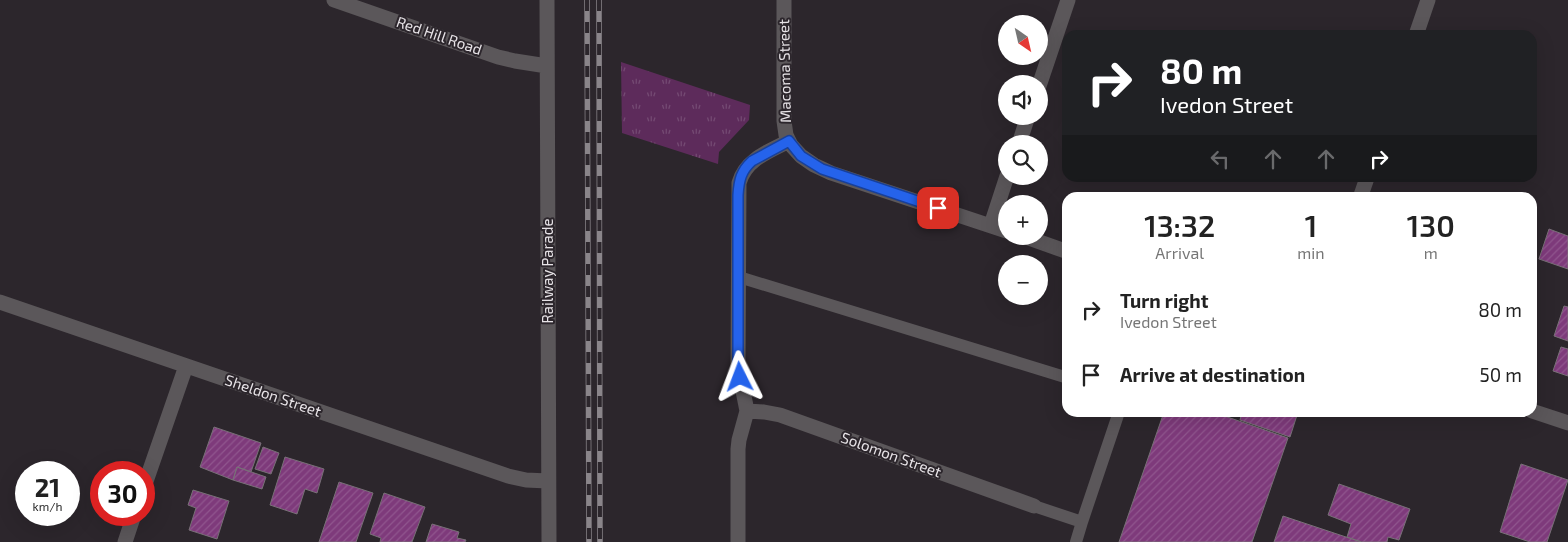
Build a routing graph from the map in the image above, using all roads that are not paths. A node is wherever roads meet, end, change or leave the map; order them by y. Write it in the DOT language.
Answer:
graph roads {
  1 [pos="334,0"];
  2 [pos="547,0"];
  3 [pos="784,0"];
  4 [pos="1068,0"];
  5 [pos="1428,0"];
  6 [pos="1418,30"];
  7 [pos="547,66"];
  8 [pos="1043,75"];
  9 [pos="789,141"];
  10 [pos="1005,185"];
  11 [pos="991,225"];
  12 [pos="998,228"];
  13 [pos="1048,245"];
  14 [pos="1062,250"];
  15 [pos="739,276"];
  16 [pos="0,302"];
  17 [pos="186,366"];
  18 [pos="1062,376"];
  19 [pos="747,411"];
  20 [pos="1537,413"];
  21 [pos="1117,417"];
  22 [pos="1568,423"];
  23 [pos="153,461"];
  24 [pos="548,481"];
  25 [pos="1034,506"];
  26 [pos="1082,522"];
  27 [pos="130,526"];
  28 [pos="124,542"];
  29 [pos="549,542"];
  30 [pos="738,542"];
  31 [pos="1076,542"];
  1 -- 7 [label="street, Red Hill Road"];
  2 -- 7 [label="street, Railway Parade"];
  3 -- 9 [label="street, Macoma Street"];
  4 -- 8 [label="street"];
  5 -- 6 [label="street"];
  7 -- 24 [label="street, Railway Parade"];
  9 -- 11 [label="street"];
  9 -- 15 [label="street"];
  10 -- 11 [label="street"];
  11 -- 12 [label="street"];
  13 -- 14 [label="street"];
  15 -- 18 [label="lane"];
  15 -- 19 [label="street"];
  16 -- 17 [label="street, Sheldon Street"];
  17 -- 23 [label="street"];
  17 -- 24 [label="street, Sheldon Street"];
  19 -- 25 [label="street, Solomon Street"];
  19 -- 30 [label="street"];
  20 -- 22 [label="street"];
  21 -- 26 [label="lane"];
  24 -- 29 [label="street, Railway Parade"];
  25 -- 26 [label="lane"];
  26 -- 31 [label="lane"];
  27 -- 28 [label="street"];
}
